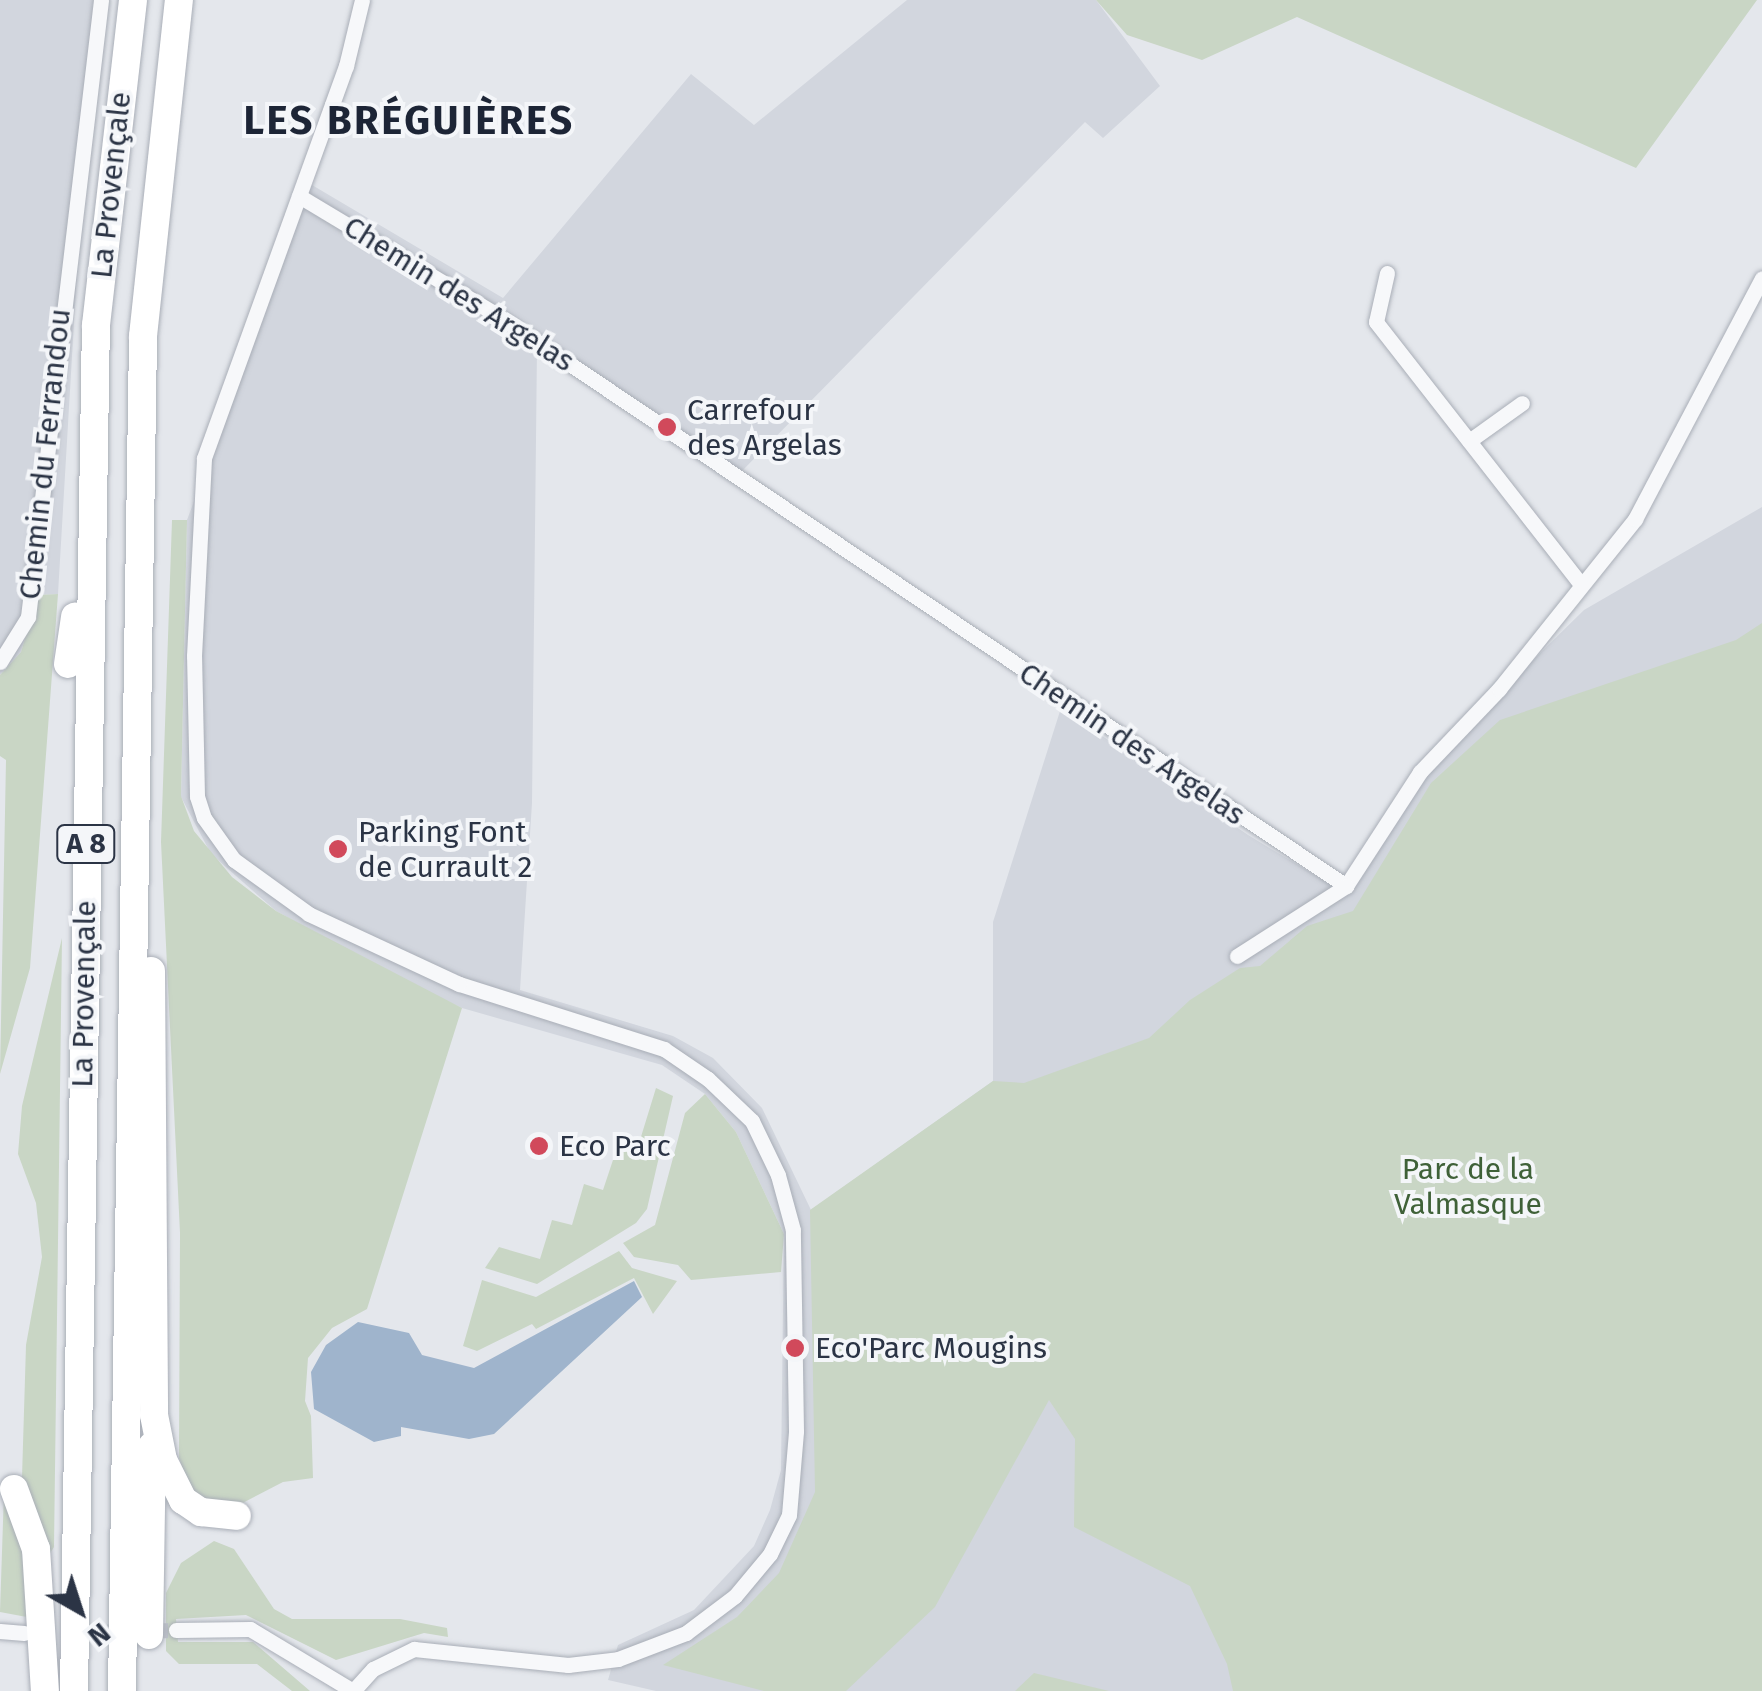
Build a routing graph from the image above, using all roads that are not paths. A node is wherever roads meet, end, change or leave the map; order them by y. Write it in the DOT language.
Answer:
graph roads {
  1 [pos="101,0"];
  2 [pos="133,0"];
  3 [pos="179,0"];
  4 [pos="362,0"];
  5 [pos="299,196"];
  6 [pos="1387,274"];
  7 [pos="1762,278"];
  8 [pos="1522,404"];
  9 [pos="1469,440"];
  10 [pos="91,512"];
  11 [pos="1579,582"];
  12 [pos="0,662"];
  13 [pos="68,664"];
  14 [pos="136,830"];
  15 [pos="1346,886"];
  16 [pos="1238,956"];
  17 [pos="154,1414"];
  18 [pos="14,1488"];
  19 [pos="237,1516"];
  20 [pos="0,1631"];
  21 [pos="163,1632"];
  22 [pos="24,1633"];
  23 [pos="45,1691"];
  24 [pos="74,1691"];
  25 [pos="122,1691"];
  26 [pos="353,1691"];
  1 -- 12 [label="street, Chemin du Ferrandou"];
  2 -- 10 [label="highway, La Provençale / A 8"];
  3 -- 14 [label="highway, La Provençale / A 8"];
  4 -- 5 [label="street"];
  5 -- 15 [label="street, Chemin des Argelas"];
  5 -- 26 [label="street"];
  6 -- 9 [label="street"];
  7 -- 11 [label="street"];
  8 -- 9 [label="street"];
  9 -- 11 [label="street"];
  10 -- 13 [label="highway"];
  10 -- 24 [label="highway, La Provençale / A 8"];
  11 -- 15 [label="street"];
  14 -- 17 [label="highway"];
  14 -- 25 [label="highway, La Provençale / A 8"];
  15 -- 16 [label="street"];
  17 -- 19 [label="highway"];
  17 -- 21 [label="highway"];
  18 -- 23 [label="highway"];
  20 -- 22 [label="street"];
  21 -- 26 [label="street"];
}
